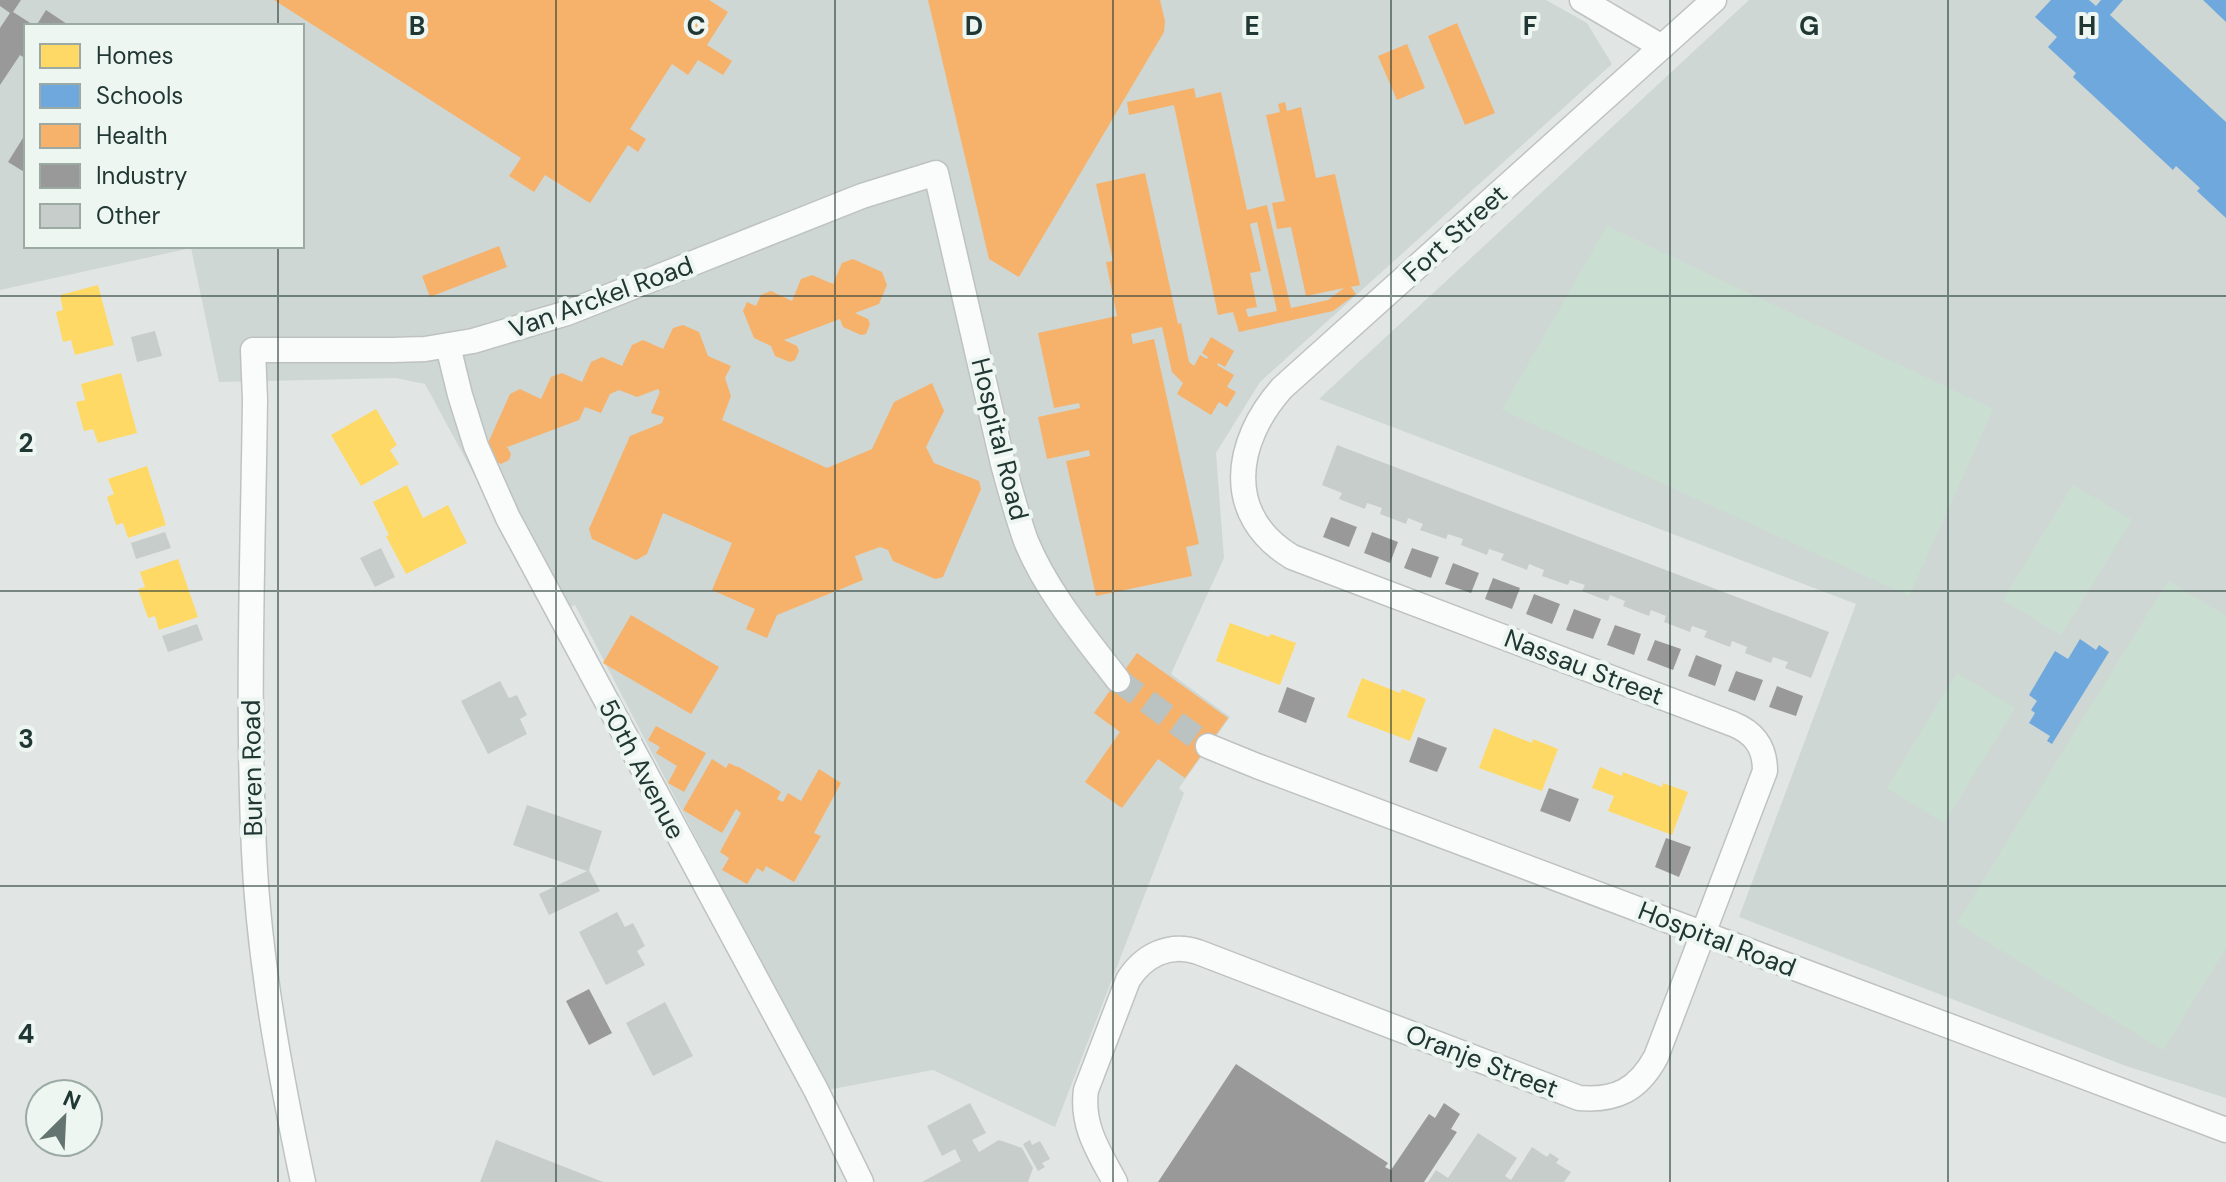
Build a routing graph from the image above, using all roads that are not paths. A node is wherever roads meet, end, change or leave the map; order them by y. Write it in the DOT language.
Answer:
graph roads {
  1 [pos="1582,0"];
  2 [pos="1714,0"];
  3 [pos="1662,47"];
  4 [pos="936,173"];
  5 [pos="448,346"];
  6 [pos="253,350"];
  7 [pos="1243,493"];
  8 [pos="1118,680"];
  9 [pos="1208,746"];
  10 [pos="1702,933"];
  11 [pos="2226,1130"];
  12 [pos="303,1182"];
  13 [pos="861,1182"];
  14 [pos="1115,1182"];
  1 -- 3 [label="street"];
  2 -- 3 [label="street, Fort Street"];
  3 -- 7 [label="street, Fort Street"];
  4 -- 5 [label="street, Van Arckel Road"];
  4 -- 8 [label="street, Hospital Road"];
  5 -- 6 [label="street, Van Arckel Road"];
  5 -- 13 [label="street, 50th Avenue"];
  6 -- 12 [label="street, Buren Road"];
  7 -- 10 [label="street, Nassau Street"];
  9 -- 10 [label="street, Hospital Road"];
  10 -- 11 [label="street, Hospital Road"];
  10 -- 14 [label="street, Oranje Street"];
}
